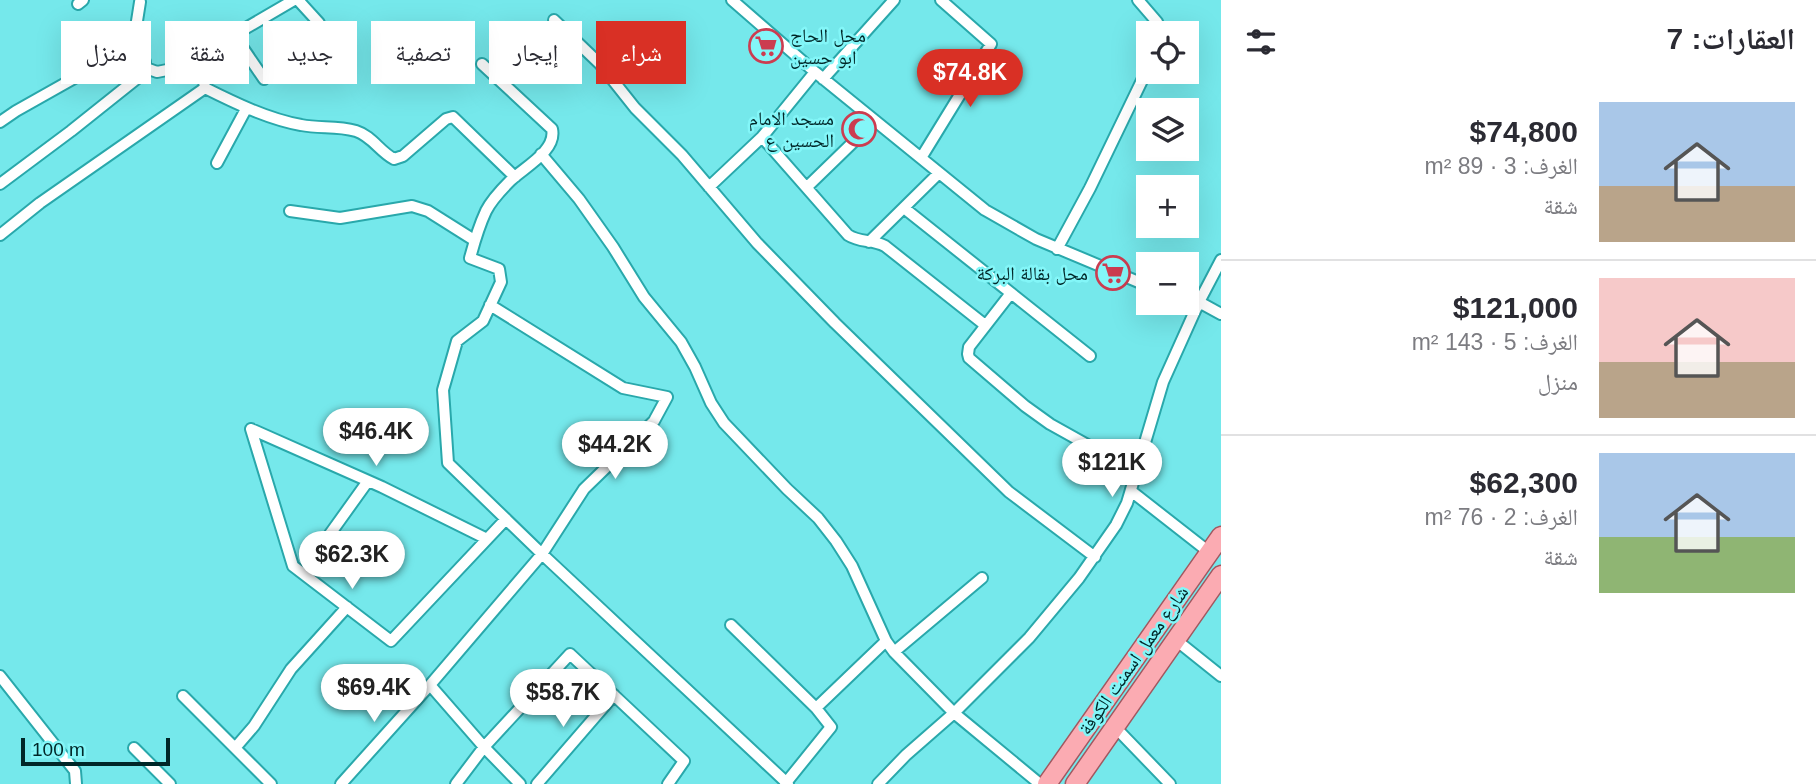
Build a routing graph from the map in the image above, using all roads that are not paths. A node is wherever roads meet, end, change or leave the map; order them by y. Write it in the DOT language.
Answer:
graph roads {
  1 [pos="296,0"];
  2 [pos="894,0"];
  3 [pos="941,0"];
  4 [pos="1139,0"];
  5 [pos="140,1"];
  6 [pos="735,1"];
  7 [pos="554,20"];
  8 [pos="137,21"];
  9 [pos="317,21"];
  10 [pos="1156,21"];
  11 [pos="249,27"];
  12 [pos="249,57"];
  13 [pos="482,64"];
  14 [pos="819,75"];
  15 [pos="263,78"];
  16 [pos="64,84"];
  17 [pos="130,84"];
  18 [pos="204,84"];
  19 [pos="1140,84"];
  20 [pos="205,88"];
  21 [pos="246,109"];
  22 [pos="875,121"];
  23 [pos="0,122"];
  24 [pos="762,136"];
  25 [pos="541,154"];
  26 [pos="921,158"];
  27 [pos="217,163"];
  28 [pos="939,173"];
  29 [pos="515,177"];
  30 [pos="0,184"];
  31 [pos="709,187"];
  32 [pos="807,187"];
  33 [pos="904,208"];
  34 [pos="290,211"];
  35 [pos="0,235"];
  36 [pos="474,240"];
  37 [pos="869,242"];
  38 [pos="1057,249"];
  39 [pos="1221,260"];
  40 [pos="1136,281"];
  41 [pos="1011,293"];
  42 [pos="1199,302"];
  43 [pos="490,306"];
  44 [pos="1221,314"];
  45 [pos="1193,315"];
  46 [pos="985,326"];
  47 [pos="1090,356"];
  48 [pos="1136,472"];
  49 [pos="368,481"];
  50 [pos="1131,491"];
  51 [pos="506,519"];
  52 [pos="330,534"];
  53 [pos="1221,536"];
  54 [pos="487,539"];
  55 [pos="1209,552"];
  56 [pos="542,554"];
  57 [pos="1095,557"];
  58 [pos="1221,575"];
  59 [pos="982,578"];
  60 [pos="347,607"];
  61 [pos="731,625"];
  62 [pos="1176,640"];
  63 [pos="886,641"];
  64 [pos="894,652"];
  65 [pos="0,676"];
  66 [pos="1221,676"];
  67 [pos="430,685"];
  68 [pos="614,695"];
  69 [pos="183,696"];
  70 [pos="816,708"];
  71 [pos="954,713"];
  72 [pos="1115,727"];
  73 [pos="134,747"];
  74 [pos="484,747"];
  75 [pos="235,748"];
  76 [pos="786,783"];
  77 [pos="76,784"];
  78 [pos="170,784"];
  79 [pos="271,784"];
  80 [pos="341,784"];
  81 [pos="456,784"];
  82 [pos="520,784"];
  83 [pos="537,784"];
  84 [pos="668,784"];
  85 [pos="878,784"];
  86 [pos="1040,784"];
  87 [pos="1047,784"];
  88 [pos="1075,784"];
  89 [pos="1170,784"];
  1 -- 9 [label="street"];
  1 -- 11 [label="street"];
  2 -- 14 [label="street"];
  3 -- 26 [label="street"];
  4 -- 10 [label="street"];
  5 -- 8 [label="street"];
  6 -- 14 [label="street"];
  7 -- 31 [label="street"];
  12 -- 15 [label="street"];
  13 -- 25 [label="street"];
  14 -- 22 [label="street"];
  14 -- 24 [label="street"];
  16 -- 23 [label="street"];
  17 -- 30 [label="street"];
  18 -- 20 [label="street"];
  19 -- 38 [label="street"];
  20 -- 21 [label="street"];
  20 -- 35 [label="street"];
  21 -- 27 [label="street"];
  21 -- 29 [label="street"];
  22 -- 26 [label="street"];
  22 -- 32 [label="street"];
  24 -- 31 [label="street"];
  24 -- 32 [label="street"];
  25 -- 29 [label="street"];
  25 -- 63 [label="street"];
  26 -- 28 [label="street"];
  28 -- 33 [label="street"];
  28 -- 38 [label="street"];
  29 -- 36 [label="street"];
  31 -- 57 [label="street"];
  32 -- 37 [label="street"];
  33 -- 37 [label="street"];
  33 -- 41 [label="street"];
  34 -- 36 [label="street"];
  36 -- 43 [label="street"];
  37 -- 46 [label="street"];
  38 -- 40 [label="street"];
  39 -- 42 [label="street"];
  41 -- 46 [label="street"];
  41 -- 47 [label="street"];
  42 -- 44 [label="street"];
  43 -- 51 [label="street"];
  43 -- 56 [label="street"];
  45 -- 48 [label="street"];
  46 -- 48 [label="street"];
  48 -- 50 [label="street"];
  49 -- 52 [label="street"];
  49 -- 54 [label="street"];
  49 -- 60 [label="street"];
  50 -- 55 [label="street"];
  50 -- 57 [label="street"];
  51 -- 54 [label="street"];
  51 -- 56 [label="street"];
  53 -- 55 [label="main road, شارع معمل اسمنت الكوفة"];
  54 -- 60 [label="street"];
  55 -- 87 [label="main road, شارع معمل اسمنت الكوفة"];
  56 -- 67 [label="street"];
  56 -- 76 [label="street"];
  57 -- 71 [label="street"];
  58 -- 62 [label="main road, شارع معمل اسمنت الكوفة"];
  59 -- 64 [label="street"];
  60 -- 75 [label="street"];
  61 -- 70 [label="street"];
  62 -- 66 [label="street"];
  62 -- 72 [label="main road, شارع معمل اسمنت الكوفة"];
  63 -- 64 [label="street"];
  63 -- 70 [label="street"];
  64 -- 71 [label="street"];
  65 -- 77 [label="street"];
  67 -- 74 [label="street"];
  67 -- 80 [label="street"];
  68 -- 74 [label="street"];
  68 -- 83 [label="street"];
  68 -- 84 [label="street"];
  69 -- 75 [label="street"];
  70 -- 76 [label="street"];
  71 -- 85 [label="street"];
  71 -- 86 [label="street"];
  72 -- 88 [label="main road, شارع معمل اسمنت الكوفة"];
  72 -- 89 [label="street"];
  73 -- 78 [label="street"];
  74 -- 81 [label="street"];
  74 -- 82 [label="street"];
  75 -- 79 [label="street"];
}
